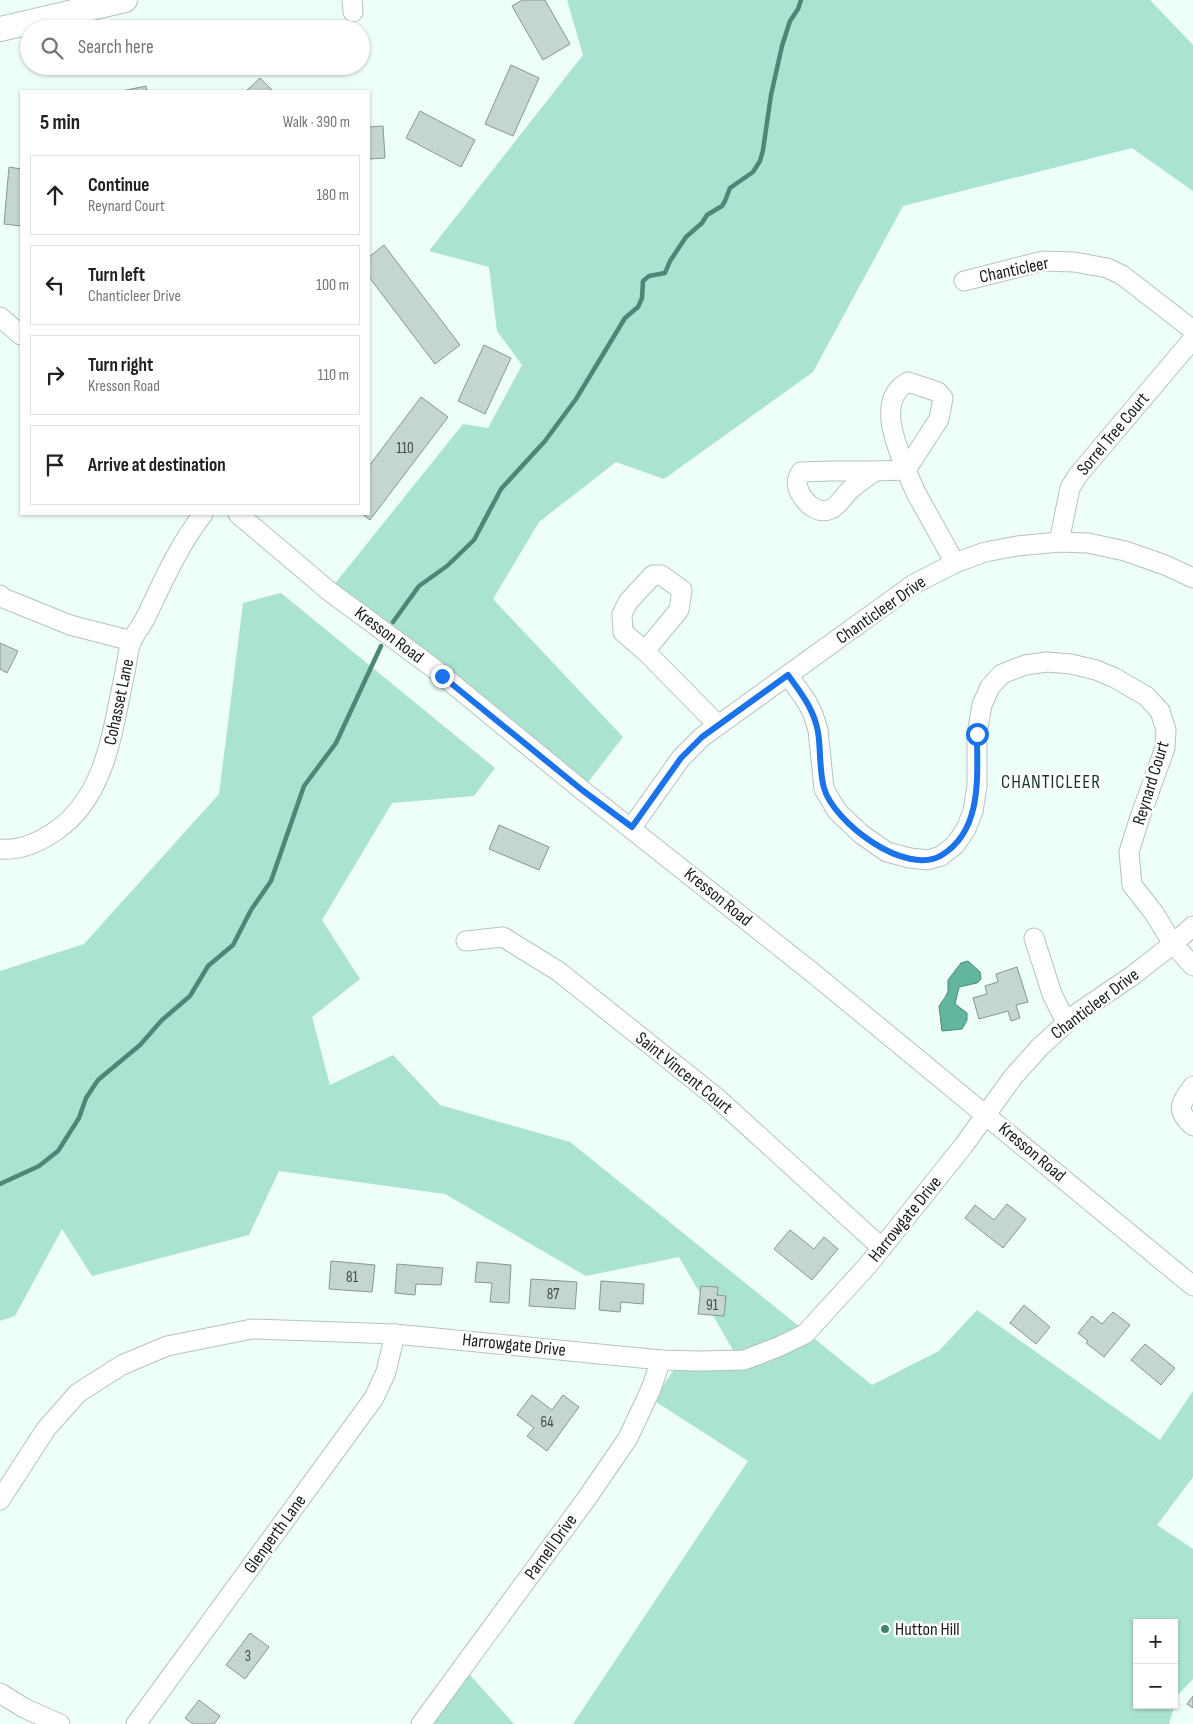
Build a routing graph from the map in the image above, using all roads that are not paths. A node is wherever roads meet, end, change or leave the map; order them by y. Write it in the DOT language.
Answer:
graph roads {
  1 [pos="124,0"];
  2 [pos="38,20"];
  3 [pos="20,24"];
  4 [pos="0,29"];
  5 [pos="964,281"];
  6 [pos="0,317"];
  7 [pos="1193,330"];
  8 [pos="20,334"];
  9 [pos="1193,339"];
  10 [pos="875,471"];
  11 [pos="202,515"];
  12 [pos="239,515"];
  13 [pos="1059,542"];
  14 [pos="955,563"];
  15 [pos="1193,578"];
  16 [pos="0,595"];
  17 [pos="132,641"];
  18 [pos="644,651"];
  19 [pos="788,675"];
  20 [pos="718,724"];
  21 [pos="632,827"];
  22 [pos="0,849"];
  23 [pos="1193,926"];
  24 [pos="1034,938"];
  25 [pos="466,941"];
  26 [pos="1173,944"];
  27 [pos="1193,966"];
  28 [pos="1066,1022"];
  29 [pos="1193,1086"];
  30 [pos="986,1114"];
  31 [pos="1193,1126"];
  32 [pos="882,1248"];
  33 [pos="1193,1286"];
  34 [pos="395,1334"];
  35 [pos="661,1360"];
  36 [pos="0,1500"];
  37 [pos="0,1693"];
  38 [pos="60,1724"];
  39 [pos="136,1724"];
  40 [pos="421,1724"];
  1 -- 2 [label="main road"];
  3 -- 4 [label="main road"];
  5 -- 7 [label="street, Chanticleer"];
  6 -- 8 [label="street"];
  9 -- 13 [label="street, Sorrel Tree Court"];
  10 -- 14 [label="street"];
  11 -- 17 [label="street, Cohasset Lane"];
  12 -- 21 [label="street, Kresson Road"];
  13 -- 14 [label="street, Chanticleer Drive"];
  13 -- 15 [label="street, Chanticleer Drive"];
  14 -- 19 [label="street, Chanticleer Drive"];
  16 -- 17 [label="street"];
  17 -- 22 [label="street, Cohasset Lane"];
  18 -- 20 [label="street"];
  19 -- 20 [label="street, Chanticleer Drive"];
  19 -- 26 [label="street, Reynard Court"];
  20 -- 21 [label="street, Chanticleer Drive"];
  21 -- 30 [label="street, Kresson Road"];
  23 -- 26 [label="street, Chanticleer Drive"];
  24 -- 28 [label="street"];
  25 -- 32 [label="street, Saint Vincent Court"];
  26 -- 27 [label="street, Reynard Court"];
  26 -- 28 [label="street, Chanticleer Drive"];
  28 -- 30 [label="street, Chanticleer Drive"];
  29 -- 31 [label="street"];
  30 -- 32 [label="street, Harrowgate Drive"];
  30 -- 33 [label="street, Kresson Road"];
  32 -- 35 [label="street, Harrowgate Drive"];
  34 -- 35 [label="street, Harrowgate Drive"];
  34 -- 36 [label="street, Harrowgate Drive"];
  34 -- 39 [label="street, Glenperth Lane"];
  35 -- 40 [label="street, Parnell Drive"];
  37 -- 38 [label="street"];
}
